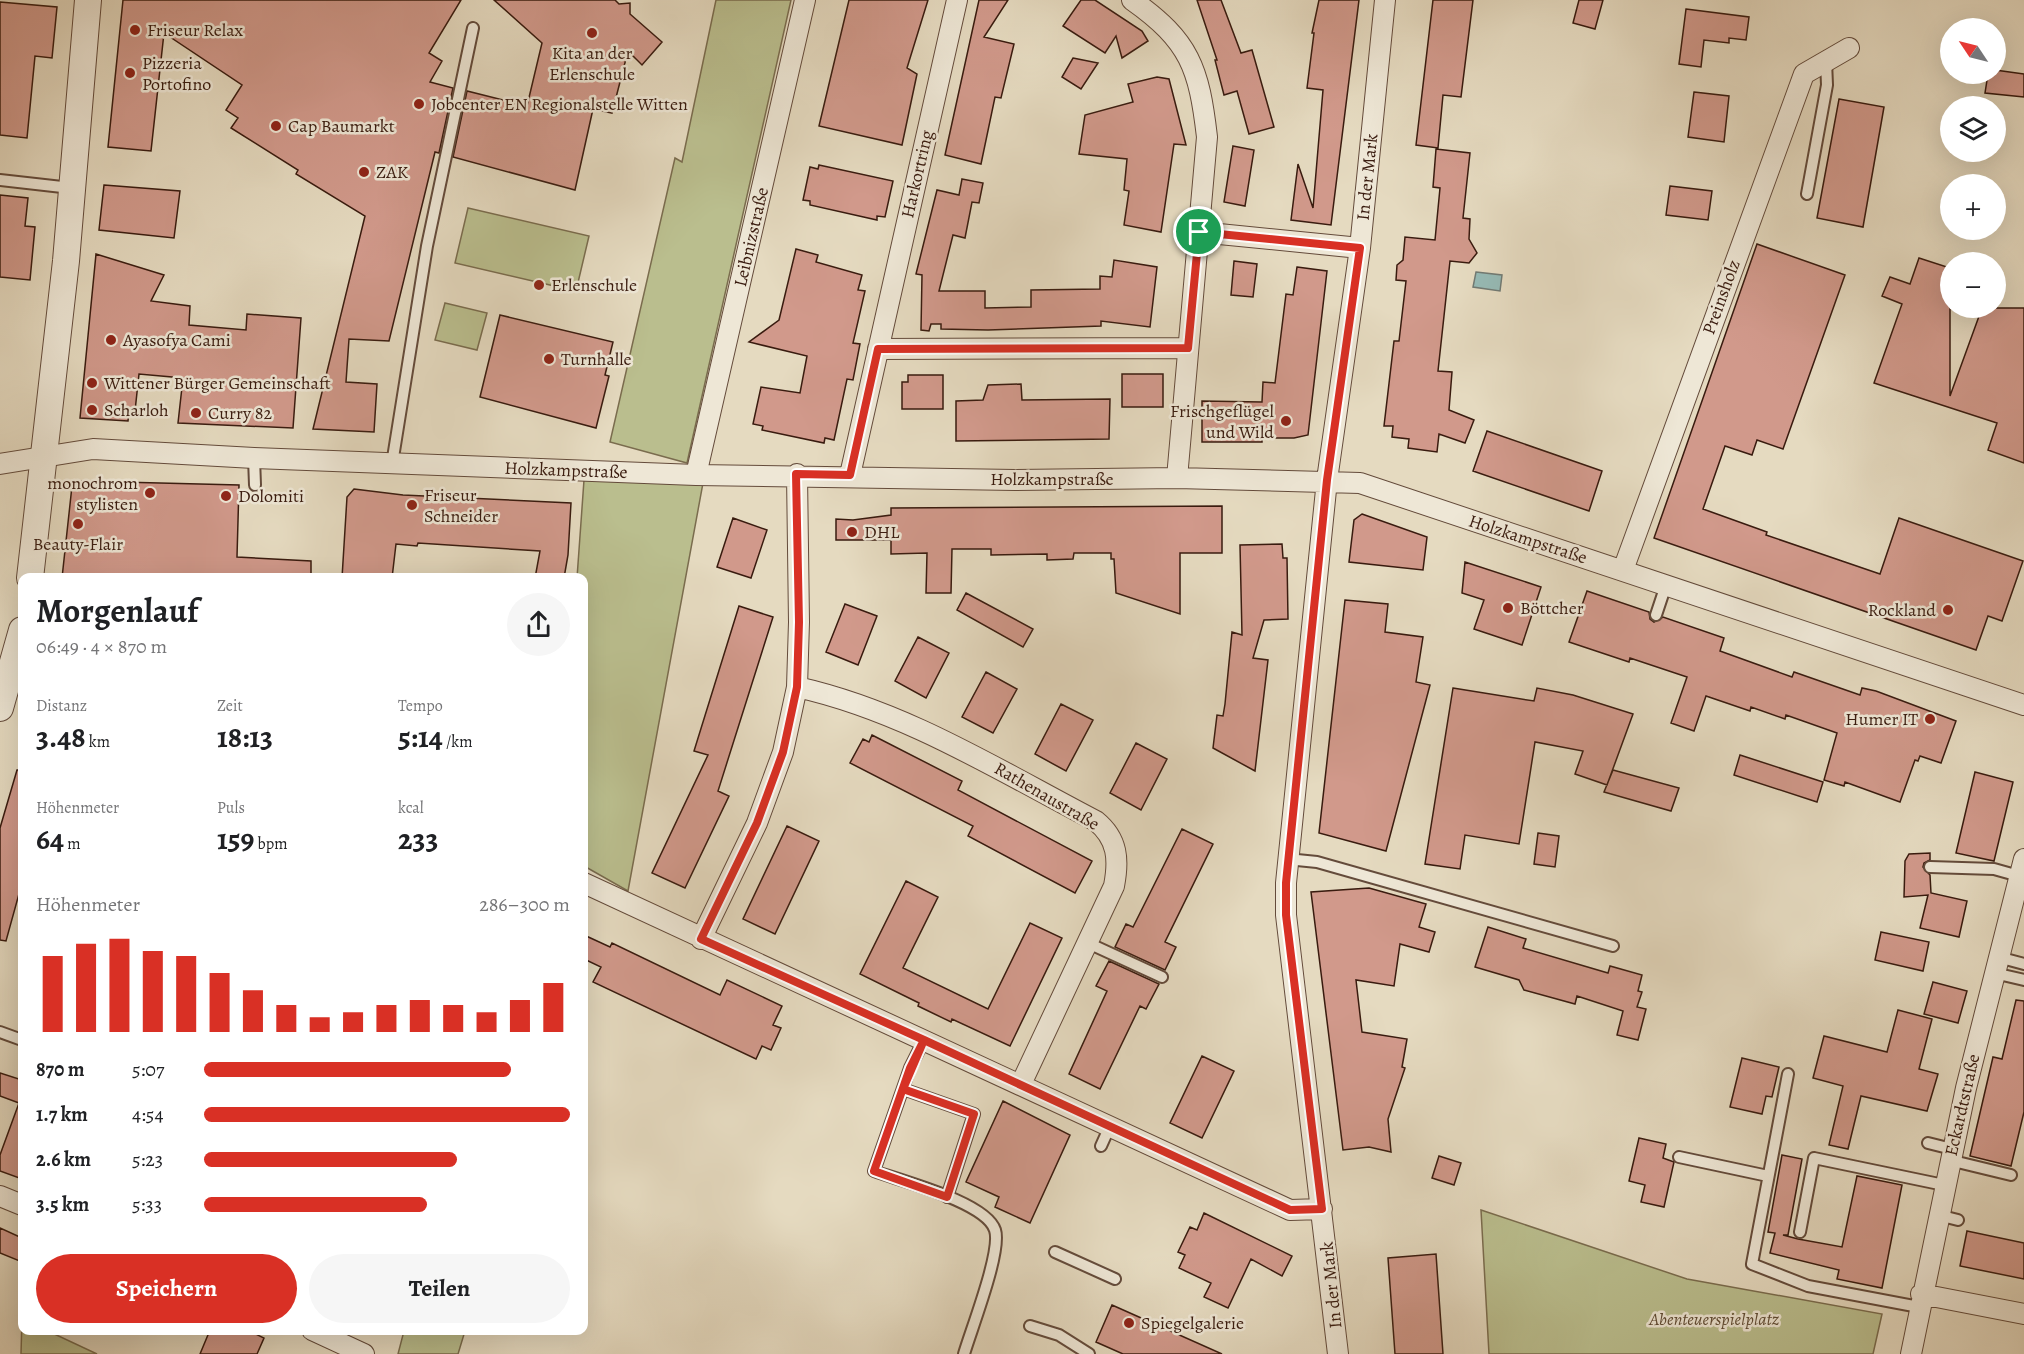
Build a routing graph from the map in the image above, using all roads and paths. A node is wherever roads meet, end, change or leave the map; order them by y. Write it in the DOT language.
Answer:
graph roads {
  1 [pos="88,0"];
  2 [pos="805,0"];
  3 [pos="957,0"];
  4 [pos="1132,0"];
  5 [pos="1385,0"];
  6 [pos="473,28"];
  7 [pos="1849,48"];
  8 [pos="1826,62"];
  9 [pos="0,180"];
  10 [pos="71,188"];
  11 [pos="1807,194"];
  12 [pos="1199,232"];
  13 [pos="1360,248"];
  14 [pos="1188,348"];
  15 [pos="878,349"];
  16 [pos="44,456"];
  17 [pos="254,459"];
  18 [pos="0,464"];
  19 [pos="392,464"];
  20 [pos="796,474"];
  21 [pos="696,475"];
  22 [pos="850,475"];
  23 [pos="1177,478"];
  24 [pos="1327,480"];
  25 [pos="255,485"];
  26 [pos="1623,570"];
  27 [pos="31,573"];
  28 [pos="1666,585"];
  29 [pos="1656,615"];
  30 [pos="18,644"];
  31 [pos="797,687"];
  32 [pos="2024,705"];
  33 [pos="0,708"];
  34 [pos="1287,859"];
  35 [pos="1930,867"];
  36 [pos="2022,867"];
  37 [pos="588,885"];
  38 [pos="701,939"];
  39 [pos="1088,943"];
  40 [pos="1613,946"];
  41 [pos="2024,964"];
  42 [pos="1996,965"];
  43 [pos="1162,976"];
  44 [pos="2024,980"];
  45 [pos="0,1032"];
  46 [pos="18,1039"];
  47 [pos="924,1040"];
  48 [pos="1788,1074"];
  49 [pos="1021,1084"];
  50 [pos="903,1089"];
  51 [pos="1110,1126"];
  52 [pos="1928,1143"];
  53 [pos="1101,1146"];
  54 [pos="1950,1154"];
  55 [pos="1679,1157"];
  56 [pos="2011,1175"];
  57 [pos="1768,1176"];
  58 [pos="1944,1185"];
  59 [pos="0,1197"];
  60 [pos="947,1197"];
  61 [pos="18,1204"];
  62 [pos="1322,1209"];
  63 [pos="1938,1215"];
  64 [pos="1958,1220"];
  65 [pos="1800,1232"];
  66 [pos="1055,1252"];
  67 [pos="1115,1279"];
  68 [pos="1920,1301"];
  69 [pos="2024,1314"];
  70 [pos="1030,1326"];
  71 [pos="323,1335"];
  72 [pos="364,1354"];
  73 [pos="964,1354"];
  74 [pos="1089,1354"];
  75 [pos="1338,1354"];
  76 [pos="1911,1354"];
  1 -- 10 [label="street"];
  2 -- 21 [label="street, Leibnizstraße"];
  3 -- 15 [label="street, Harkortring"];
  4 -- 12 [label="street"];
  5 -- 13 [label="street, In der Mark"];
  6 -- 19 [label="lane"];
  7 -- 8 [label="street, Preinsholz"];
  8 -- 11 [label="lane"];
  8 -- 26 [label="street, Preinsholz"];
  9 -- 10 [label="lane"];
  10 -- 16 [label="street"];
  12 -- 13 [label="street"];
  12 -- 14 [label="street"];
  13 -- 24 [label="street, In der Mark"];
  14 -- 15 [label="street"];
  14 -- 23 [label="street"];
  15 -- 22 [label="street, Harkortring"];
  16 -- 17 [label="street, Holzkampstraße"];
  16 -- 18 [label="street, Holzkampstraße"];
  16 -- 27 [label="street"];
  17 -- 19 [label="street, Holzkampstraße"];
  17 -- 25 [label="lane"];
  19 -- 21 [label="street, Holzkampstraße"];
  20 -- 21 [label="street, Holzkampstraße"];
  20 -- 22 [label="street, Holzkampstraße"];
  20 -- 31 [label="street"];
  22 -- 23 [label="street, Holzkampstraße"];
  23 -- 24 [label="street, Holzkampstraße"];
  24 -- 26 [label="street, Holzkampstraße"];
  24 -- 34 [label="street, In der Mark"];
  26 -- 28 [label="street, Holzkampstraße"];
  28 -- 29 [label="lane"];
  28 -- 32 [label="street, Holzkampstraße"];
  30 -- 33 [label="street"];
  31 -- 38 [label="street"];
  31 -- 39 [label="street, Rathenaustraße"];
  34 -- 40 [label="lane"];
  34 -- 62 [label="street, In der Mark"];
  35 -- 36 [label="lane"];
  36 -- 42 [label="street, Eckardtstraße"];
  37 -- 38 [label="street"];
  38 -- 47 [label="street"];
  39 -- 43 [label="lane"];
  39 -- 49 [label="street, Rathenaustraße"];
  41 -- 42 [label="lane"];
  42 -- 44 [label="lane"];
  42 -- 54 [label="street, Eckardtstraße"];
  45 -- 46 [label="lane"];
  47 -- 49 [label="street"];
  47 -- 50 [label="lane"];
  48 -- 57 [label="lane"];
  49 -- 51 [label="street"];
  50 -- 60 [label="lane"];
  50 -- 60 [label="lane"];
  51 -- 53 [label="lane"];
  51 -- 62 [label="street"];
  52 -- 54 [label="lane"];
  54 -- 56 [label="lane"];
  54 -- 58 [label="street, Eckardtstraße"];
  55 -- 57 [label="lane"];
  57 -- 68 [label="lane"];
  58 -- 63 [label="street, Eckardtstraße"];
  58 -- 65 [label="lane"];
  59 -- 61 [label="street"];
  60 -- 73 [label="lane"];
  62 -- 75 [label="street, In der Mark"];
  63 -- 64 [label="lane"];
  63 -- 68 [label="street, Eckardtstraße"];
  66 -- 67 [label="lane"];
  68 -- 69 [label="street"];
  68 -- 76 [label="street, Eckardtstraße"];
  70 -- 74 [label="lane"];
  71 -- 72 [label="street"];
}
